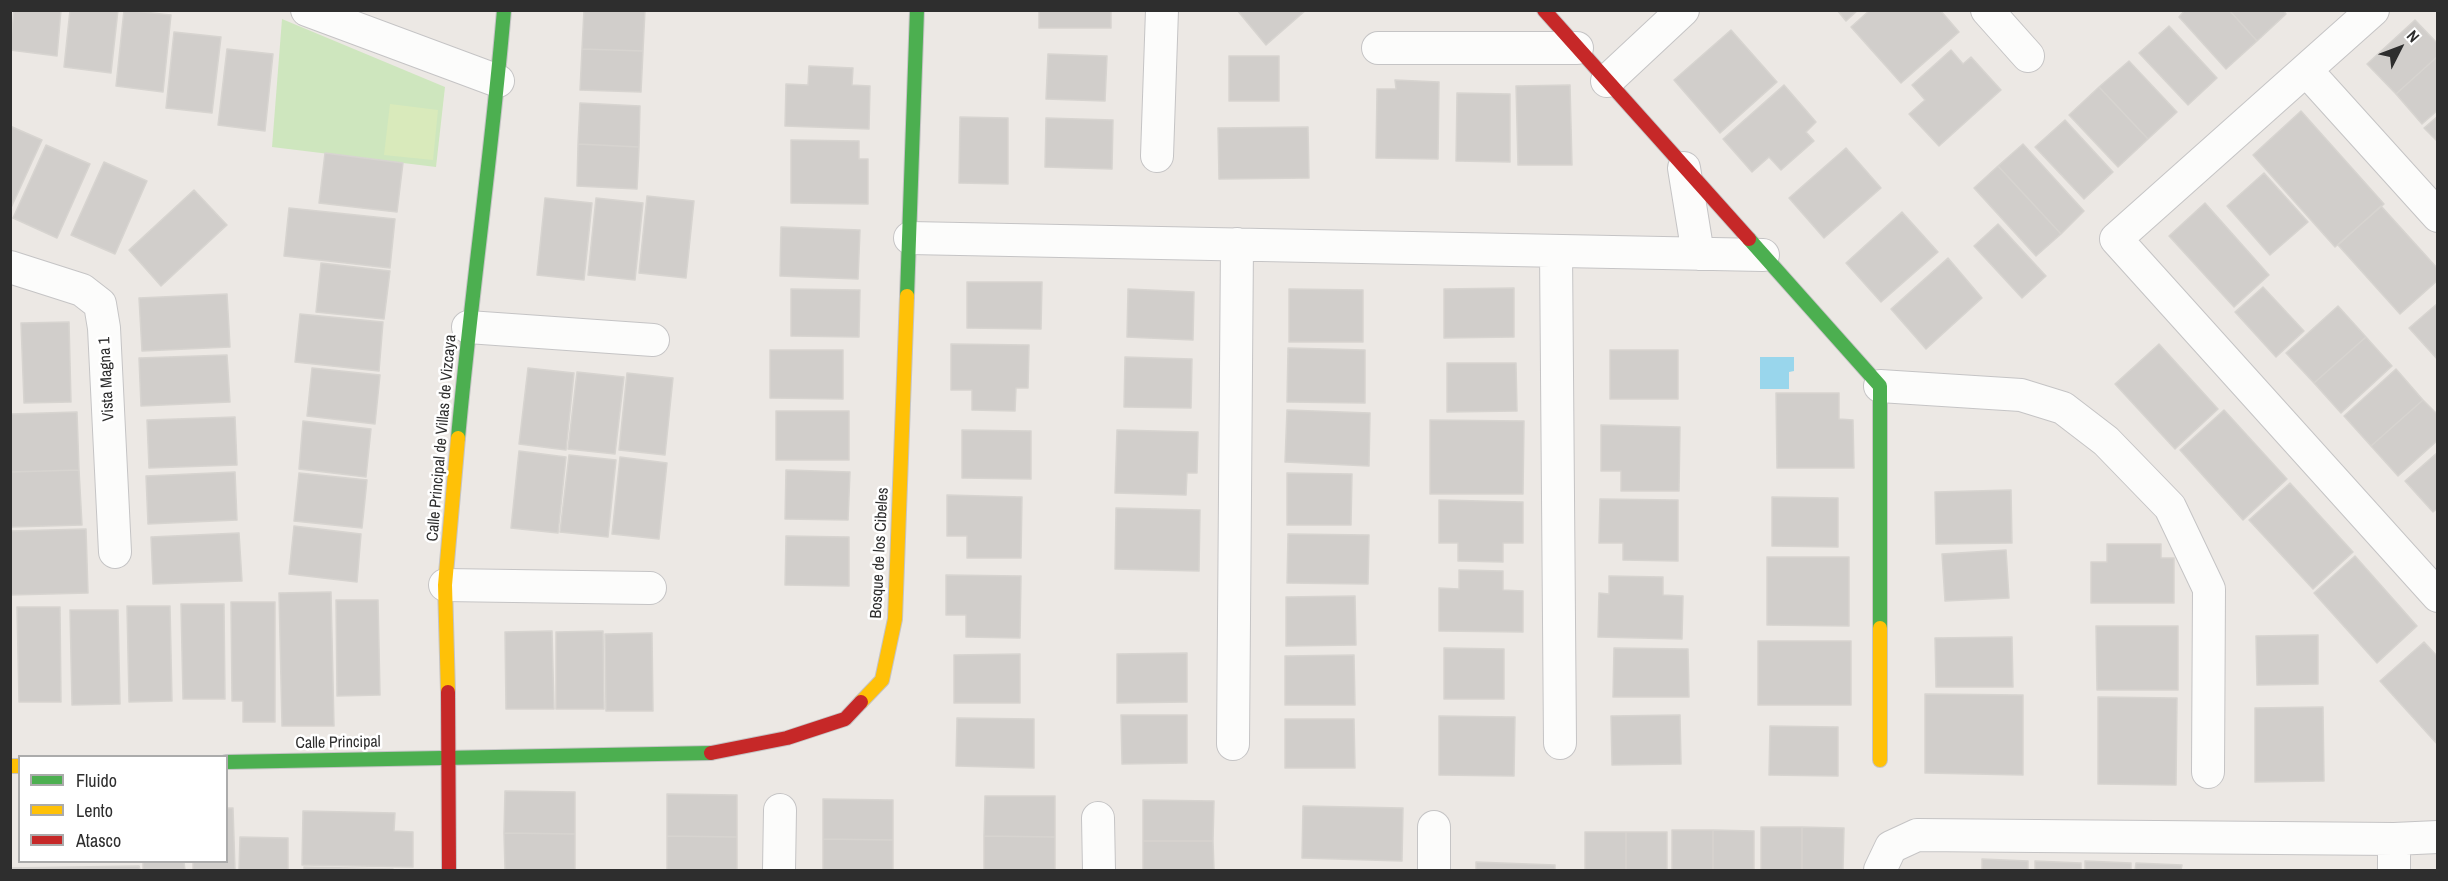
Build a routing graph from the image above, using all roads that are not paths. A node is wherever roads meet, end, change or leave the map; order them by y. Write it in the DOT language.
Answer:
graph roads {
  1 [pos="307,10"];
  2 [pos="504,10"];
  3 [pos="917,10"];
  4 [pos="1162,10"];
  5 [pos="1544,10"];
  6 [pos="1683,10"];
  7 [pos="1987,10"];
  8 [pos="2373,10"];
  9 [pos="1378,48"];
  10 [pos="1577,48"];
  11 [pos="2028,56"];
  12 [pos="2306,70"];
  13 [pos="498,81"];
  14 [pos="1607,81"];
  15 [pos="1157,156"];
  16 [pos="1684,168"];
  17 [pos="2438,216"];
  18 [pos="910,238"];
  19 [pos="1237,244"];
  20 [pos="1556,251"];
  21 [pos="1698,254"];
  22 [pos="1763,255"];
  23 [pos="10,267"];
  24 [pos="468,327"];
  25 [pos="653,340"];
  26 [pos="1880,387"];
  27 [pos="115,552"];
  28 [pos="445,585"];
  29 [pos="650,588"];
  30 [pos="2438,596"];
  31 [pos="1560,743"];
  32 [pos="1233,744"];
  33 [pos="450,757"];
  34 [pos="1880,760"];
  35 [pos="228,762"];
  36 [pos="2208,772"];
  37 [pos="780,810"];
  38 [pos="1098,818"];
  39 [pos="1434,827"];
  40 [pos="2438,837"];
  41 [pos="2394,839"];
  42 [pos="449,870"];
  43 [pos="779,870"];
  44 [pos="1099,870"];
  45 [pos="1434,870"];
  46 [pos="1880,870"];
  47 [pos="2394,870"];
  1 -- 13 [label="street"];
  2 -- 13 [label="street, Calle Principal de Villas de Vizcaya"];
  3 -- 18 [label="street, Bosque de los Cibeles"];
  4 -- 15 [label="street"];
  5 -- 10 [label="street"];
  6 -- 14 [label="street"];
  7 -- 11 [label="street"];
  8 -- 12 [label="street"];
  9 -- 10 [label="street"];
  10 -- 14 [label="street"];
  12 -- 17 [label="street"];
  12 -- 30 [label="street"];
  13 -- 24 [label="street, Calle Principal de Villas de Vizcaya"];
  14 -- 16 [label="street"];
  16 -- 21 [label="street"];
  16 -- 22 [label="street"];
  18 -- 19 [label="street"];
  18 -- 33 [label="street, Bosque de los Cibeles"];
  19 -- 20 [label="street"];
  19 -- 32 [label="street"];
  20 -- 21 [label="street"];
  20 -- 31 [label="street"];
  21 -- 22 [label="street"];
  22 -- 26 [label="street"];
  23 -- 27 [label="street, Vista Magna 1"];
  24 -- 25 [label="street"];
  24 -- 28 [label="street, Calle Principal de Villas de Vizcaya"];
  26 -- 34 [label="street"];
  26 -- 36 [label="street"];
  28 -- 29 [label="street"];
  28 -- 33 [label="street, Calle Principal de Villas de Vizcaya"];
  33 -- 35 [label="street, Calle Principal"];
  33 -- 42 [label="street, Calle Principal de Villas de Vizcaya"];
  37 -- 43 [label="street"];
  38 -- 44 [label="street"];
  39 -- 45 [label="street"];
  40 -- 41 [label="street"];
  41 -- 46 [label="street"];
  41 -- 47 [label="street"];
}
